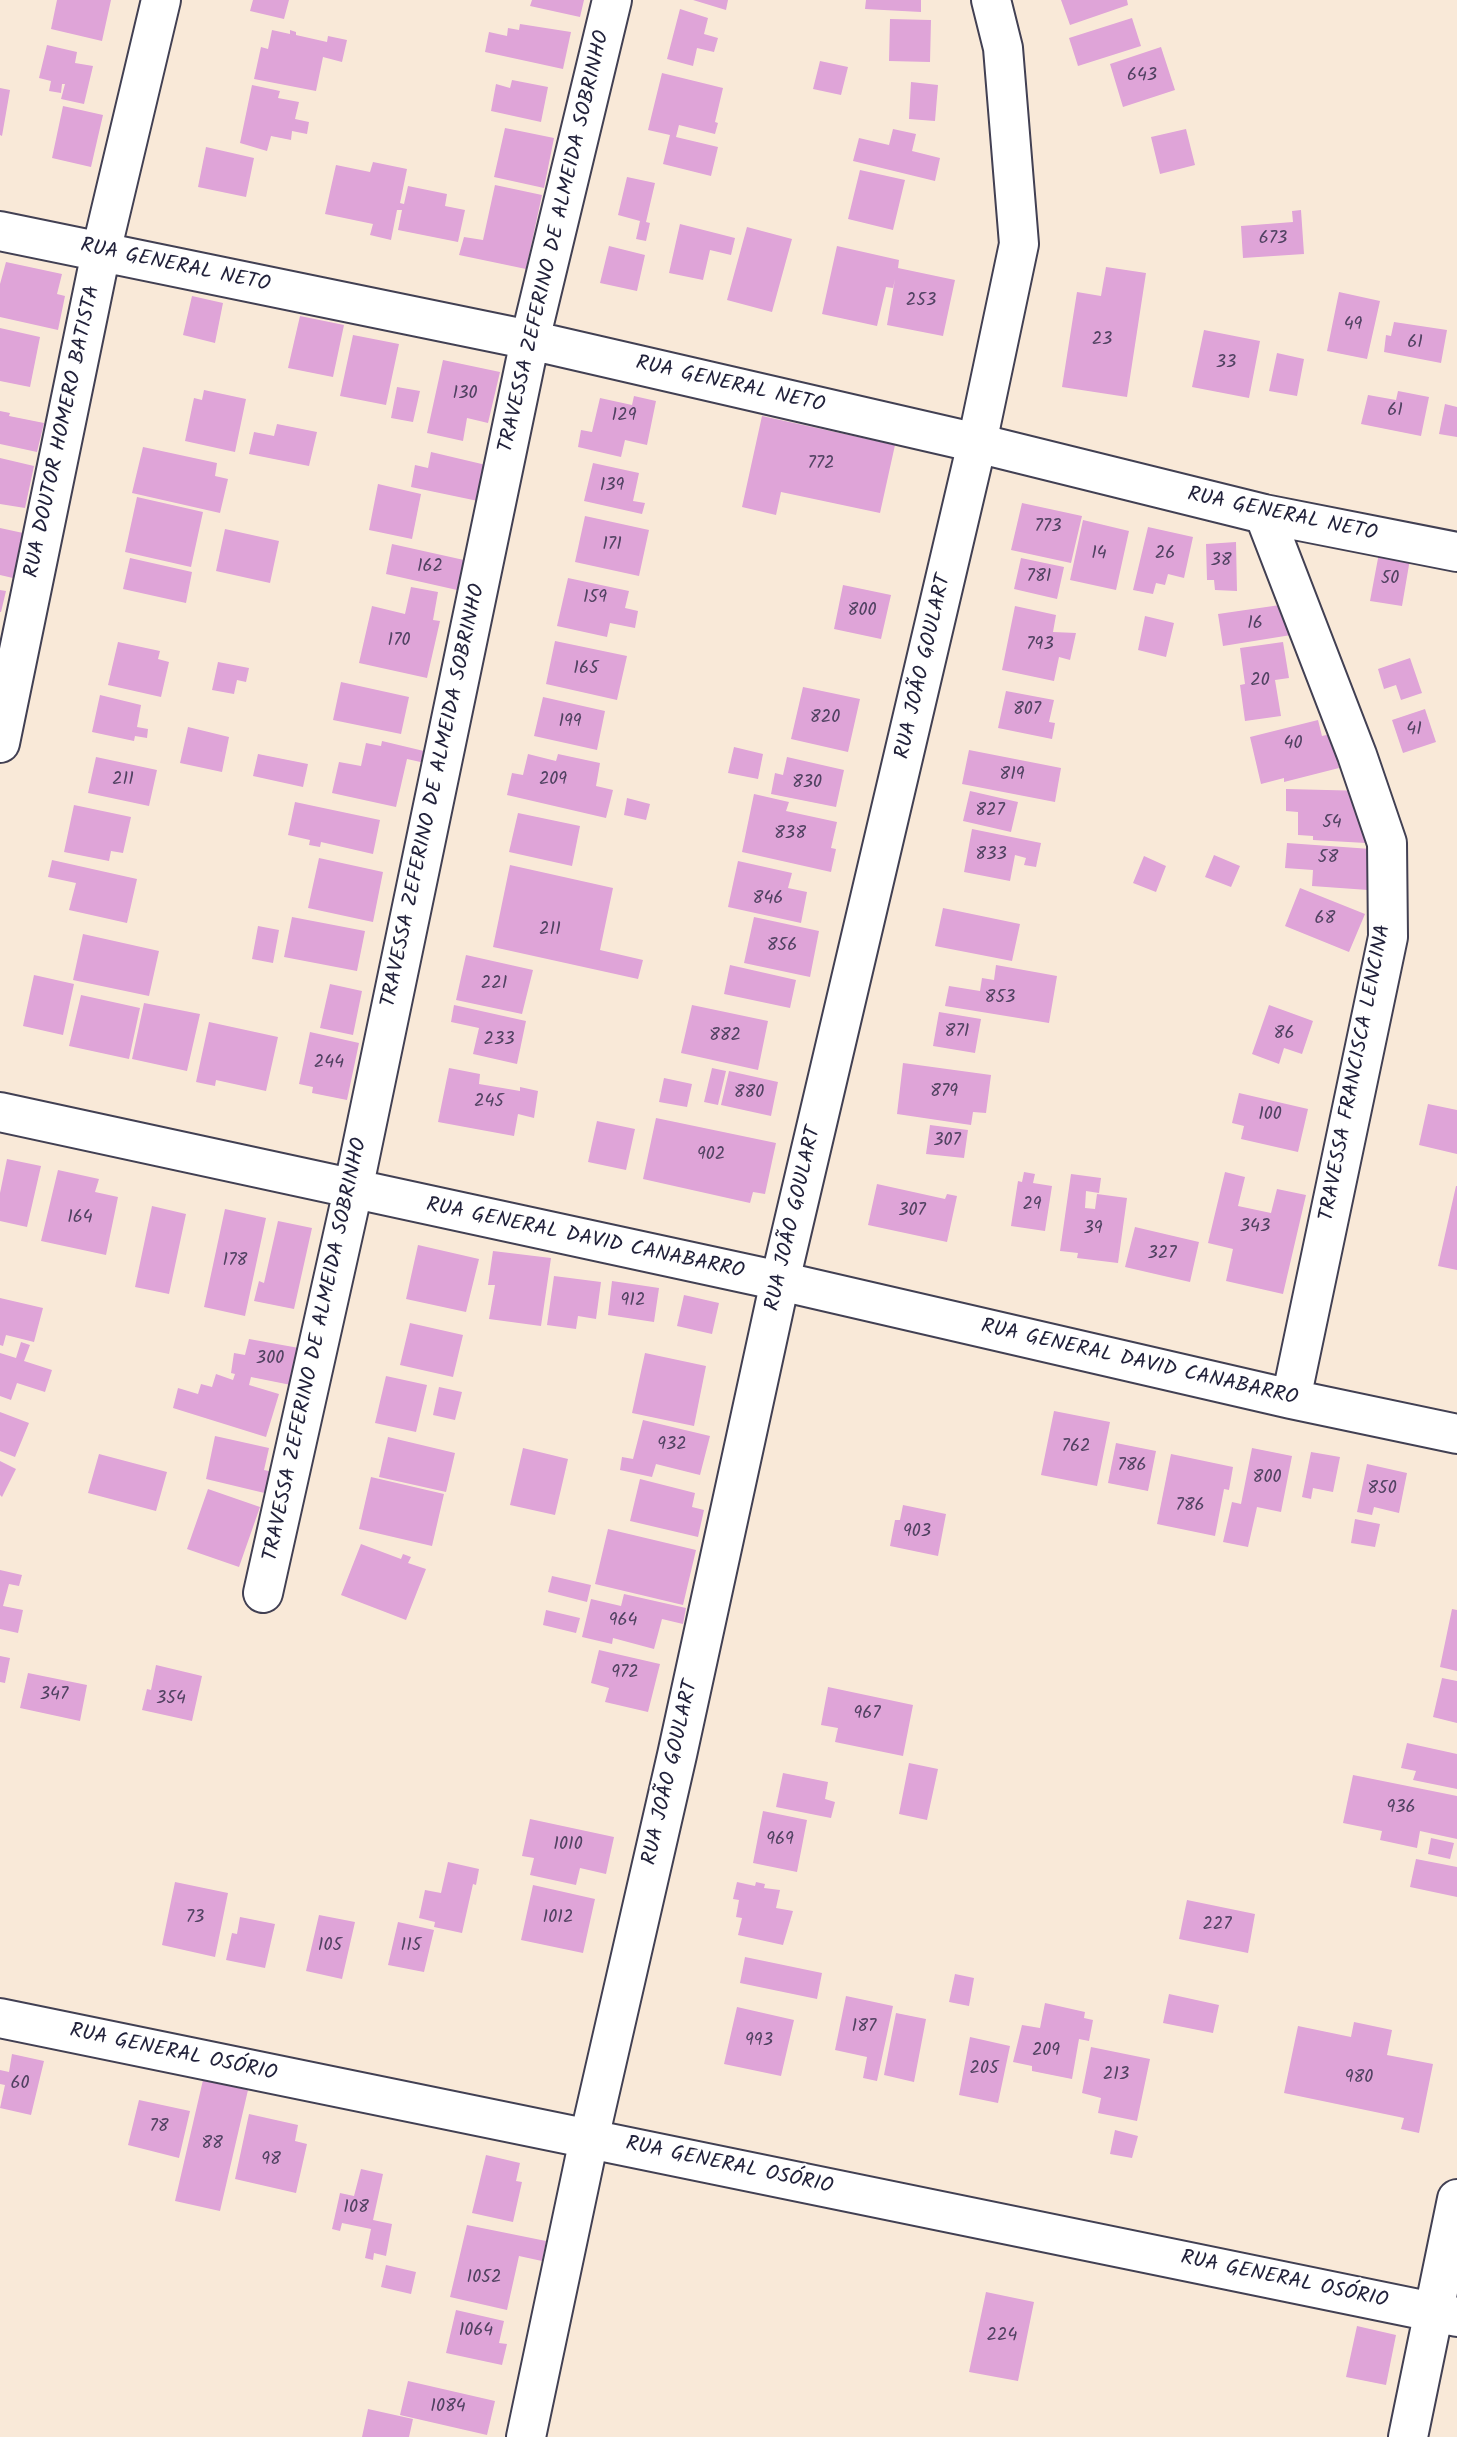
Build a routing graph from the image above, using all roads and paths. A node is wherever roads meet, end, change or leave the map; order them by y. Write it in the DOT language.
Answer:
graph roads {
  1 [pos="161,0"];
  2 [pos="612,0"];
  3 [pos="991,0"];
  4 [pos="0,231"];
  5 [pos="101,252"];
  6 [pos="530,340"];
  7 [pos="977,443"];
  8 [pos="1264,514"];
  9 [pos="1457,552"];
  10 [pos="0,743"];
  11 [pos="0,1112"];
  12 [pos="353,1190"];
  13 [pos="780,1281"];
  14 [pos="1291,1399"];
  15 [pos="1457,1434"];
  16 [pos="264,1593"];
  17 [pos="0,2018"];
  18 [pos="589,2139"];
  19 [pos="1457,2199"];
  20 [pos="1445,2314"];
  21 [pos="526,2437"];
  22 [pos="1408,2437"];
  1 -- 5 [label="street, RUA DOUTOR HOMERO BATISTA"];
  2 -- 6 [label="street, TRAVESSA ZEFERINO DE ALMEIDA SOBRINHO"];
  3 -- 7 [label="street, RUA JOÃO GOULART"];
  4 -- 5 [label="street, RUA GENERAL NETO"];
  5 -- 6 [label="street, RUA GENERAL NETO"];
  5 -- 10 [label="street, RUA DOUTOR HOMERO BATISTA"];
  6 -- 7 [label="street, RUA GENERAL NETO"];
  6 -- 12 [label="street, TRAVESSA ZEFERINO DE ALMEIDA SOBRINHO"];
  7 -- 8 [label="street, RUA GENERAL NETO"];
  7 -- 13 [label="street, RUA JOÃO GOULART"];
  8 -- 9 [label="street, RUA GENERAL NETO"];
  8 -- 14 [label="street, TRAVESSA FRANCISCA LENCINA"];
  11 -- 12 [label="street, RUA GENERAL DAVID CANABARRO"];
  12 -- 13 [label="street, RUA GENERAL DAVID CANABARRO"];
  12 -- 16 [label="street, TRAVESSA ZEFERINO DE ALMEIDA SOBRINHO"];
  13 -- 14 [label="street, RUA GENERAL DAVID CANABARRO"];
  13 -- 18 [label="street, RUA JOÃO GOULART"];
  14 -- 15 [label="street, RUA GENERAL DAVID CANABARRO"];
  17 -- 18 [label="street, RUA GENERAL OSÓRIO"];
  18 -- 20 [label="street, RUA GENERAL OSÓRIO"];
  18 -- 21 [label="street, RUA JOÃO GOULART"];
  19 -- 20 [label="street"];
  20 -- 22 [label="street"];
}
